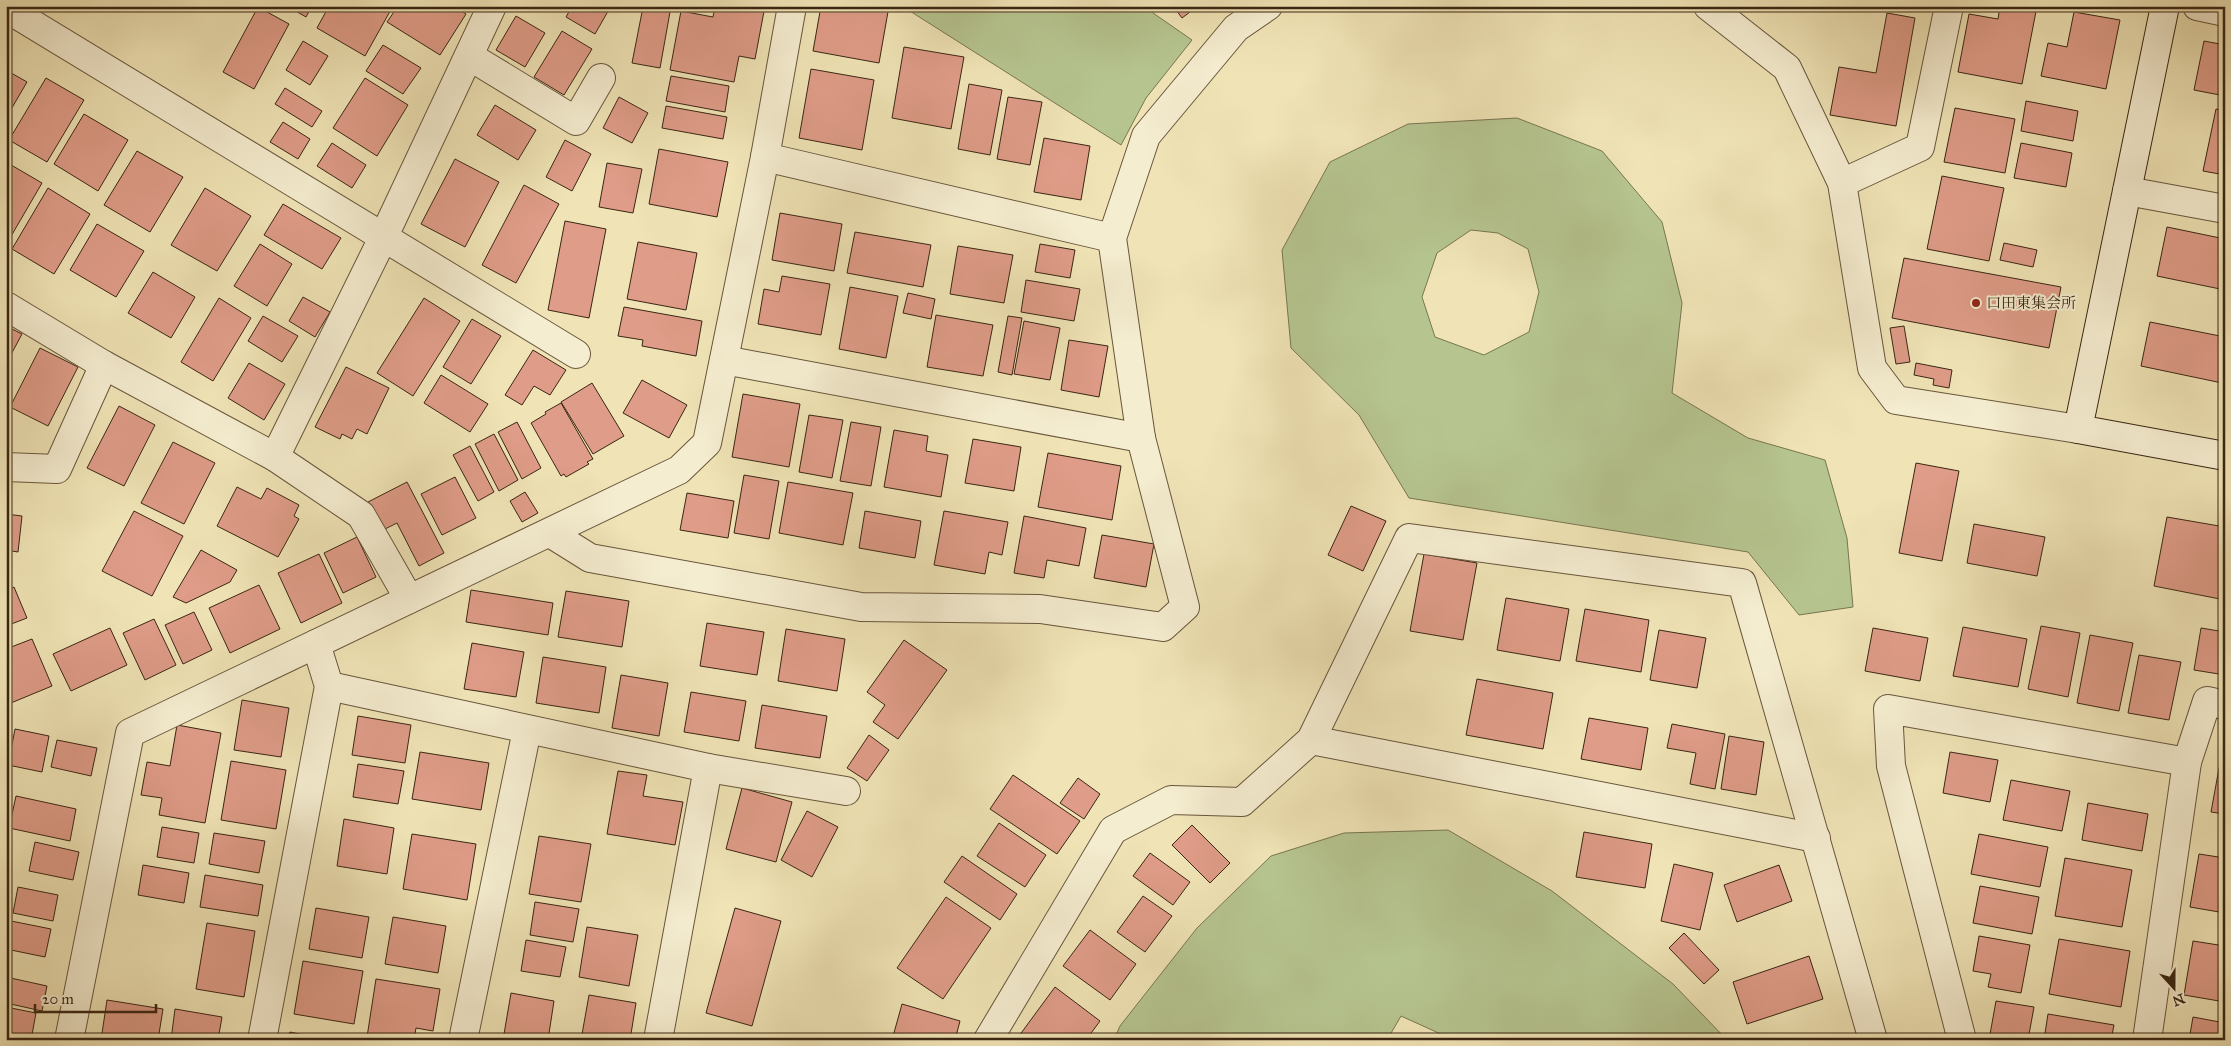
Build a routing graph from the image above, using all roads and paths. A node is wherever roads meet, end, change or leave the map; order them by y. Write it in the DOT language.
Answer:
graph roads {
  1 [pos="492,6"];
  2 [pos="792,6"];
  3 [pos="1268,6"];
  4 [pos="1708,6"];
  5 [pos="1949,6"];
  6 [pos="2164,6"];
  7 [pos="2197,6"];
  8 [pos="6,8"];
  9 [pos="2225,12"];
  10 [pos="469,56"];
  11 [pos="601,78"];
  12 [pos="766,157"];
  13 [pos="1842,183"];
  14 [pos="2127,190"];
  15 [pos="2225,209"];
  16 [pos="384,236"];
  17 [pos="1112,238"];
  18 [pos="6,306"];
  19 [pos="576,354"];
  20 [pos="724,360"];
  21 [pos="104,365"];
  22 [pos="2078,428"];
  23 [pos="1141,438"];
  24 [pos="2225,456"];
  25 [pos="275,457"];
  26 [pos="6,468"];
  27 [pos="550,533"];
  28 [pos="409,599"];
  29 [pos="316,644"];
  30 [pos="329,686"];
  31 [pos="2225,704"];
  32 [pos="527,730"];
  33 [pos="1310,740"];
  34 [pos="2187,762"];
  35 [pos="708,768"];
  36 [pos="846,791"];
  37 [pos="1816,838"];
  38 [pos="69,1040"];
  39 [pos="262,1040"];
  40 [pos="463,1040"];
  41 [pos="658,1040"];
  42 [pos="988,1040"];
  43 [pos="1873,1040"];
  44 [pos="1962,1040"];
  45 [pos="2147,1040"];
  1 -- 10 [label="street"];
  2 -- 12 [label="street"];
  3 -- 17 [label="street"];
  4 -- 13 [label="street"];
  5 -- 13 [label="street"];
  6 -- 14 [label="street"];
  7 -- 9 [label="street"];
  8 -- 16 [label="street"];
  10 -- 11 [label="street"];
  10 -- 16 [label="street"];
  12 -- 17 [label="street"];
  12 -- 20 [label="street"];
  13 -- 22 [label="street"];
  14 -- 15 [label="street"];
  14 -- 22 [label="street"];
  16 -- 19 [label="street"];
  16 -- 25 [label="street"];
  17 -- 23 [label="street"];
  18 -- 21 [label="street"];
  20 -- 23 [label="street"];
  20 -- 27 [label="street"];
  21 -- 25 [label="street"];
  21 -- 26 [label="street"];
  22 -- 24 [label="street"];
  23 -- 27 [label="street"];
  25 -- 28 [label="street"];
  27 -- 28 [label="street"];
  28 -- 29 [label="street"];
  29 -- 30 [label="street"];
  29 -- 38 [label="street"];
  30 -- 32 [label="street"];
  30 -- 39 [label="street"];
  31 -- 34 [label="street"];
  32 -- 35 [label="street"];
  32 -- 40 [label="street"];
  33 -- 37 [label="street"];
  33 -- 37 [label="street"];
  33 -- 42 [label="street"];
  34 -- 44 [label="street"];
  34 -- 45 [label="street"];
  35 -- 36 [label="street"];
  35 -- 41 [label="street"];
  37 -- 43 [label="street"];
}
